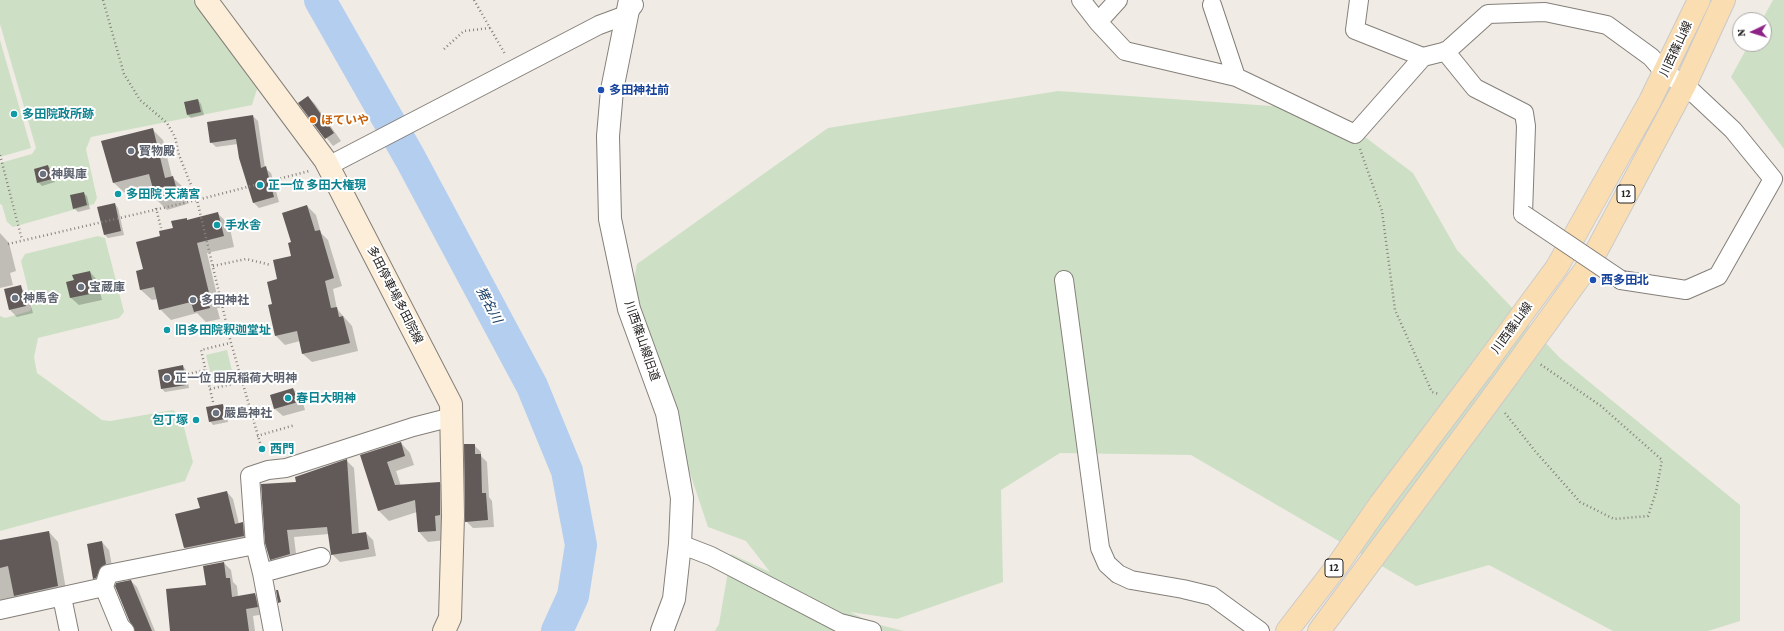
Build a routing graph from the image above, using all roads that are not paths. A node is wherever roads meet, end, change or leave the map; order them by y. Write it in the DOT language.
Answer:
graph roads {
  1 [pos="206,0"];
  2 [pos="1081,0"];
  3 [pos="1118,0"];
  4 [pos="1359,0"];
  5 [pos="1699,0"];
  6 [pos="1724,0"];
  7 [pos="631,5"];
  8 [pos="1212,5"];
  9 [pos="1098,22"];
  10 [pos="1445,51"];
  11 [pos="1423,57"];
  12 [pos="1665,73"];
  13 [pos="1236,77"];
  14 [pos="1685,85"];
  15 [pos="328,166"];
  16 [pos="1064,280"];
  17 [pos="452,417"];
  18 [pos="680,544"];
  19 [pos="255,545"];
  20 [pos="321,557"];
  21 [pos="262,573"];
  22 [pos="104,587"];
  23 [pos="62,597"];
  24 [pos="0,610"];
  25 [pos="69,631"];
  26 [pos="125,631"];
  27 [pos="273,631"];
  28 [pos="444,631"];
  29 [pos="662,631"];
  30 [pos="872,631"];
  31 [pos="1260,631"];
  32 [pos="1287,631"];
  33 [pos="1319,631"];
  1 -- 15 [label="main road, 多田停車場多田院線"];
  2 -- 9 [label="street"];
  3 -- 9 [label="street"];
  4 -- 11 [label="street"];
  5 -- 12 [label="main road, 川西篠山線 / 12"];
  6 -- 14 [label="main road, 川西篠山線 / 12"];
  7 -- 15 [label="street"];
  7 -- 18 [label="street, 川西篠山線旧道"];
  8 -- 13 [label="street"];
  9 -- 13 [label="street"];
  10 -- 11 [label="street"];
  10 -- 12 [label="street"];
  10 -- 14 [label="street, bridge"];
  11 -- 13 [label="street"];
  12 -- 14 [label="street"];
  12 -- 32 [label="main road, 川西篠山線 / 12, bridge"];
  14 -- 33 [label="main road, 川西篠山線 / 12, bridge"];
  15 -- 17 [label="main road, 多田停車場多田院線"];
  16 -- 31 [label="street"];
  17 -- 19 [label="street"];
  17 -- 28 [label="main road, 多田停車場多田院線"];
  18 -- 29 [label="street, 川西篠山線旧道"];
  18 -- 30 [label="street"];
  19 -- 21 [label="street"];
  19 -- 22 [label="street"];
  20 -- 21 [label="street"];
  21 -- 27 [label="street"];
  22 -- 23 [label="street"];
  22 -- 26 [label="street"];
  23 -- 24 [label="street"];
  23 -- 25 [label="street"];
}
